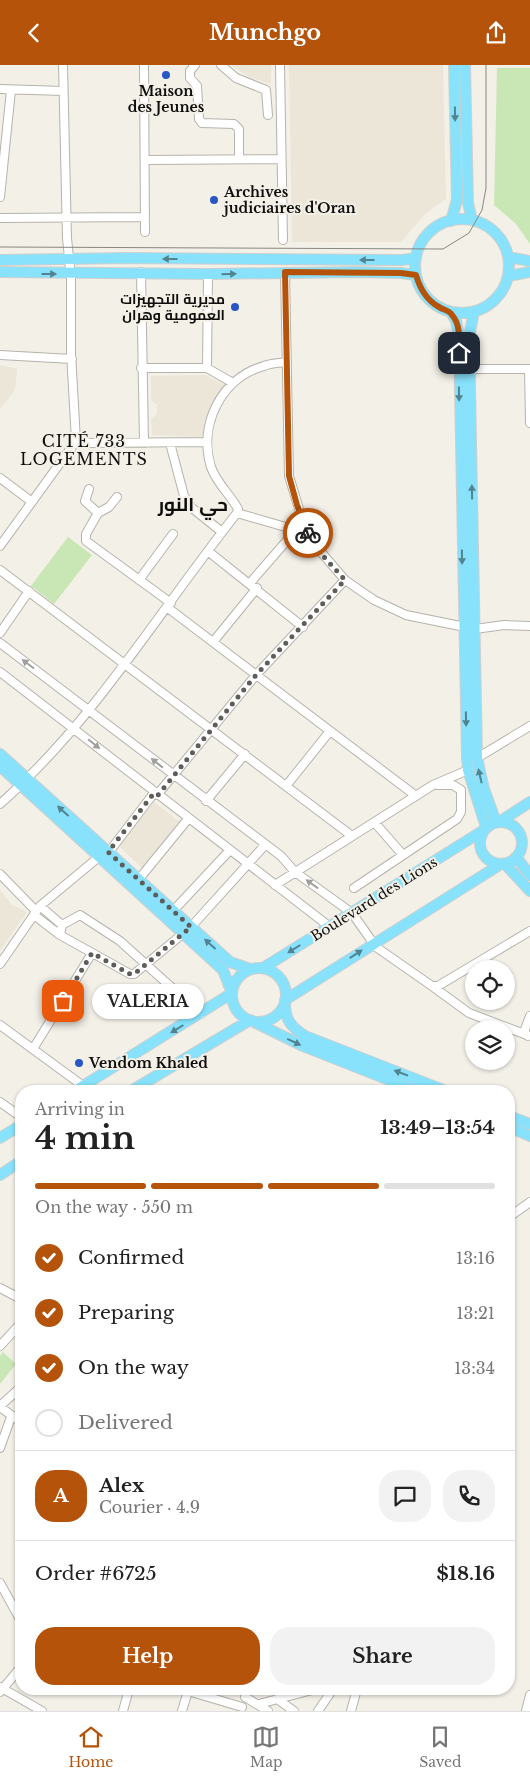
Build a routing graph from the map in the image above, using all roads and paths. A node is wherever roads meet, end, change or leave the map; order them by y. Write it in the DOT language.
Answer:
graph roads {
  1 [pos="63,65"];
  2 [pos="144,65"];
  3 [pos="195,65"];
  4 [pos="221,65"];
  5 [pos="280,65"];
  6 [pos="454,65"];
  7 [pos="465,65"];
  8 [pos="0,89"];
  9 [pos="11,90"];
  10 [pos="63,91"];
  11 [pos="268,115"];
  12 [pos="4,128"];
  13 [pos="239,159"];
  14 [pos="281,159"];
  15 [pos="145,160"];
  16 [pos="0,197"];
  17 [pos="145,217"];
  18 [pos="0,218"];
  19 [pos="66,218"];
  20 [pos="472,220"];
  21 [pos="450,221"];
  22 [pos="145,232"];
  23 [pos="283,240"];
  24 [pos="508,257"];
  25 [pos="416,258"];
  26 [pos="70,259"];
  27 [pos="0,260"];
  28 [pos="530,261"];
  29 [pos="141,272"];
  30 [pos="285,272"];
  31 [pos="530,272"];
  32 [pos="0,273"];
  33 [pos="71,273"];
  34 [pos="208,274"];
  35 [pos="416,275"];
  36 [pos="508,276"];
  37 [pos="451,312"];
  38 [pos="474,312"];
  39 [pos="61,323"];
  40 [pos="71,323"];
  41 [pos="0,355"];
  42 [pos="72,359"];
  43 [pos="287,362"];
  44 [pos="208,368"];
  45 [pos="141,369"];
  46 [pos="470,369"];
  47 [pos="530,369"];
  48 [pos="233,383"];
  49 [pos="530,407"];
  50 [pos="530,423"];
  51 [pos="76,441"];
  52 [pos="207,442"];
  53 [pos="144,443"];
  54 [pos="170,443"];
  55 [pos="0,477"];
  56 [pos="89,489"];
  57 [pos="117,497"];
  58 [pos="32,501"];
  59 [pos="98,513"];
  60 [pos="238,513"];
  61 [pos="303,522"];
  62 [pos="296,530"];
  63 [pos="222,532"];
  64 [pos="173,534"];
  65 [pos="3,535"];
  66 [pos="0,546"];
  67 [pos="209,552"];
  68 [pos="0,570"];
  69 [pos="139,580"];
  70 [pos="345,580"];
  71 [pos="253,586"];
  72 [pos="29,591"];
  73 [pos="170,606"];
  74 [pos="464,626"];
  75 [pos="530,626"];
  76 [pos="303,627"];
  77 [pos="475,629"];
  78 [pos="0,633"];
  79 [pos="213,642"];
  80 [pos="0,643"];
  81 [pos="125,663"];
  82 [pos="0,672"];
  83 [pos="256,675"];
  84 [pos="90,711"];
  85 [pos="530,726"];
  86 [pos="75,729"];
  87 [pos="211,729"];
  88 [pos="330,731"];
  89 [pos="0,753"];
  90 [pos="245,755"];
  91 [pos="477,758"];
  92 [pos="0,766"];
  93 [pos="468,770"];
  94 [pos="174,777"];
  95 [pos="25,782"];
  96 [pos="433,785"];
  97 [pos="286,786"];
  98 [pos="156,794"];
  99 [pos="416,796"];
  100 [pos="206,801"];
  101 [pos="530,802"];
  102 [pos="0,804"];
  103 [pos="188,819"];
  104 [pos="375,823"];
  105 [pos="491,825"];
  106 [pos="352,836"];
  107 [pos="265,845"];
  108 [pos="530,847"];
  109 [pos="230,850"];
  110 [pos="104,854"];
  111 [pos="403,855"];
  112 [pos="518,855"];
  113 [pos="247,863"];
  114 [pos="503,864"];
  115 [pos="296,872"];
  116 [pos="0,874"];
  117 [pos="530,875"];
  118 [pos="138,879"];
  119 [pos="275,885"];
  120 [pos="354,888"];
  121 [pos="530,891"];
  122 [pos="36,910"];
  123 [pos="173,911"];
  124 [pos="352,913"];
  125 [pos="62,925"];
  126 [pos="330,927"];
  127 [pos="187,930"];
  128 [pos="530,931"];
  129 [pos="60,935"];
  130 [pos="372,944"];
  131 [pos="92,953"];
  132 [pos="0,964"];
  133 [pos="145,965"];
  134 [pos="263,968"];
  135 [pos="250,969"];
  136 [pos="432,986"];
  137 [pos="232,993"];
  138 [pos="285,1001"];
  139 [pos="201,1014"];
  140 [pos="530,1016"];
  141 [pos="250,1020"];
  142 [pos="0,1025"];
  143 [pos="528,1036"];
  144 [pos="33,1049"];
  145 [pos="77,1085"];
  146 [pos="91,1085"];
  147 [pos="141,1085"];
  148 [pos="402,1085"];
  149 [pos="431,1085"];
  150 [pos="0,1101"];
  151 [pos="15,1112"];
  152 [pos="515,1118"];
  153 [pos="530,1124"];
  154 [pos="15,1129"];
  155 [pos="515,1130"];
  156 [pos="530,1136"];
  157 [pos="1,1137"];
  158 [pos="15,1165"];
  159 [pos="0,1175"];
  160 [pos="530,1202"];
  161 [pos="515,1213"];
  162 [pos="0,1288"];
  163 [pos="15,1296"];
  164 [pos="15,1329"];
  165 [pos="0,1345"];
  166 [pos="15,1393"];
  167 [pos="0,1407"];
  168 [pos="11,1417"];
  169 [pos="15,1419"];
  170 [pos="0,1448"];
  171 [pos="0,1583"];
  172 [pos="15,1610"];
  173 [pos="15,1674"];
  174 [pos="1,1689"];
  175 [pos="127,1695"];
  176 [pos="187,1695"];
  177 [pos="202,1695"];
  178 [pos="246,1695"];
  179 [pos="248,1695"];
  180 [pos="293,1695"];
  181 [pos="329,1695"];
  182 [pos="355,1695"];
  183 [pos="530,1695"];
  184 [pos="277,1699"];
  185 [pos="259,1704"];
  186 [pos="242,1709"];
  187 [pos="42,1711"];
  188 [pos="123,1711"];
  189 [pos="182,1711"];
  190 [pos="268,1711"];
  191 [pos="294,1711"];
  192 [pos="318,1711"];
  193 [pos="350,1711"];
  194 [pos="526,1711"];
  1 -- 10 [label="street"];
  2 -- 15 [label="street"];
  3 -- 13 [label="street"];
  4 -- 11 [label="street"];
  5 -- 14 [label="street"];
  6 -- 21 [label="main road, one-way"];
  7 -- 20 [label="main road"];
  8 -- 9 [label="street"];
  9 -- 10 [label="street"];
  9 -- 12 [label="street"];
  10 -- 19 [label="street"];
  12 -- 16 [label="street"];
  13 -- 14 [label="street"];
  13 -- 15 [label="street"];
  14 -- 23 [label="street"];
  15 -- 17 [label="street"];
  17 -- 19 [label="street"];
  17 -- 22 [label="street"];
  18 -- 19 [label="street"];
  19 -- 26 [label="street"];
  20 -- 21 [label="main road"];
  20 -- 24 [label="main road"];
  21 -- 25 [label="main road"];
  24 -- 28 [label="main road"];
  24 -- 36 [label="main road"];
  25 -- 26 [label="main road, one-way"];
  25 -- 35 [label="main road"];
  26 -- 27 [label="main road"];
  26 -- 33 [label="street"];
  29 -- 33 [label="main road"];
  29 -- 34 [label="main road"];
  29 -- 45 [label="street"];
  34 -- 30 [label="main road, one-way"];
  30 -- 35 [label="main road"];
  30 -- 43 [label="street"];
  31 -- 36 [label="main road"];
  32 -- 33 [label="main road, one-way"];
  33 -- 40 [label="street"];
  34 -- 44 [label="street"];
  35 -- 37 [label="main road"];
  36 -- 38 [label="main road"];
  37 -- 38 [label="main road"];
  37 -- 74 [label="main road, one-way"];
  38 -- 46 [label="main road"];
  39 -- 40 [label="street"];
  40 -- 42 [label="street"];
  41 -- 42 [label="street"];
  42 -- 51 [label="street"];
  43 -- 48 [label="street"];
  43 -- 61 [label="street"];
  44 -- 45 [label="street"];
  44 -- 48 [label="street"];
  45 -- 53 [label="street"];
  46 -- 47 [label="street"];
  77 -- 46 [label="main road, one-way"];
  47 -- 49 [label="street"];
  48 -- 52 [label="street"];
  49 -- 50 [label="street"];
  51 -- 53 [label="street"];
  51 -- 58 [label="street"];
  52 -- 54 [label="street"];
  52 -- 60 [label="street"];
  53 -- 54 [label="street"];
  54 -- 63 [label="street"];
  55 -- 58 [label="street"];
  56 -- 59 [label="street"];
  57 -- 59 [label="street"];
  58 -- 65 [label="street"];
  59 -- 69 [label="street"];
  60 -- 62 [label="street"];
  60 -- 63 [label="street"];
  61 -- 62 [label="street"];
  61 -- 70 [label="street"];
  62 -- 71 [label="street"];
  63 -- 67 [label="street"];
  64 -- 69 [label="street"];
  65 -- 66 [label="street"];
  67 -- 71 [label="street"];
  67 -- 73 [label="street"];
  68 -- 72 [label="street"];
  69 -- 73 [label="street"];
  70 -- 74 [label="street"];
  70 -- 76 [label="street"];
  71 -- 76 [label="street"];
  71 -- 79 [label="street"];
  72 -- 78 [label="street"];
  72 -- 81 [label="street"];
  73 -- 79 [label="street"];
  73 -- 81 [label="street"];
  74 -- 77 [label="street"];
  74 -- 93 [label="main road, one-way"];
  75 -- 77 [label="street"];
  76 -- 83 [label="street"];
  77 -- 91 [label="main road"];
  79 -- 83 [label="street"];
  84 -- 80 [label="street, one-way"];
  81 -- 84 [label="street"];
  81 -- 87 [label="street"];
  82 -- 86 [label="street"];
  83 -- 87 [label="street"];
  83 -- 88 [label="street"];
  84 -- 86 [label="street"];
  94 -- 84 [label="street, one-way"];
  85 -- 91 [label="street"];
  86 -- 95 [label="street"];
  86 -- 98 [label="street, one-way"];
  87 -- 90 [label="street"];
  87 -- 94 [label="street"];
  88 -- 97 [label="street"];
  88 -- 99 [label="street"];
  89 -- 95 [label="main road"];
  90 -- 97 [label="street"];
  90 -- 100 [label="street"];
  105 -- 91 [label="main road, one-way"];
  92 -- 95 [label="main road"];
  93 -- 96 [label="street"];
  93 -- 105 [label="main road"];
  94 -- 98 [label="street"];
  94 -- 100 [label="street"];
  95 -- 102 [label="street"];
  95 -- 110 [label="main road"];
  96 -- 99 [label="street"];
  96 -- 111 [label="street"];
  97 -- 106 [label="street"];
  98 -- 103 [label="street"];
  98 -- 110 [label="street"];
  99 -- 104 [label="street"];
  100 -- 107 [label="street"];
  101 -- 105 [label="main road, Boulevard des Lions"];
  103 -- 109 [label="street"];
  103 -- 118 [label="street"];
  104 -- 106 [label="street"];
  104 -- 111 [label="street"];
  105 -- 112 [label="main road"];
  105 -- 114 [label="main road"];
  105 -- 124 [label="main road, Boulevard des Lions"];
  106 -- 115 [label="street"];
  107 -- 113 [label="street"];
  107 -- 115 [label="street"];
  108 -- 112 [label="main road"];
  109 -- 113 [label="street"];
  109 -- 123 [label="street"];
  110 -- 118 [label="main road"];
  110 -- 122 [label="street"];
  110 -- 127 [label="main road"];
  111 -- 120 [label="street"];
  112 -- 114 [label="main road"];
  112 -- 117 [label="main road"];
  113 -- 119 [label="street"];
  113 -- 127 [label="street"];
  114 -- 121 [label="main road"];
  114 -- 130 [label="main road"];
  115 -- 119 [label="street"];
  124 -- 115 [label="street, one-way"];
  116 -- 122 [label="street"];
  118 -- 123 [label="main road"];
  119 -- 126 [label="street"];
  122 -- 125 [label="street"];
  122 -- 129 [label="street"];
  122 -- 132 [label="street"];
  123 -- 127 [label="main road"];
  124 -- 126 [label="main road, Boulevard des Lions"];
  124 -- 130 [label="street"];
  125 -- 129 [label="street"];
  125 -- 133 [label="street"];
  126 -- 134 [label="main road, Boulevard des Lions, one-way"];
  127 -- 133 [label="street"];
  135 -- 127 [label="main road, one-way"];
  127 -- 137 [label="main road"];
  128 -- 136 [label="street"];
  129 -- 131 [label="street"];
  130 -- 136 [label="street"];
  138 -- 130 [label="main road, one-way"];
  131 -- 133 [label="street"];
  131 -- 144 [label="street"];
  133 -- 139 [label="street"];
  134 -- 135 [label="main road"];
  134 -- 138 [label="main road"];
  135 -- 137 [label="main road"];
  136 -- 143 [label="street"];
  137 -- 139 [label="main road"];
  137 -- 141 [label="main road"];
  138 -- 141 [label="main road"];
  149 -- 138 [label="main road, one-way"];
  139 -- 146 [label="main road, one-way"];
  140 -- 143 [label="street"];
  141 -- 147 [label="main road"];
  141 -- 148 [label="main road, one-way"];
  142 -- 144 [label="street"];
  144 -- 145 [label="street"];
  150 -- 151 [label="street"];
  152 -- 153 [label="main road"];
  154 -- 157 [label="main road"];
  155 -- 156 [label="main road"];
  158 -- 159 [label="main road"];
  160 -- 161 [label="street"];
  162 -- 163 [label="street"];
  164 -- 165 [label="street"];
  166 -- 167 [label="street"];
  167 -- 168 [label="street"];
  168 -- 169 [label="street"];
  168 -- 170 [label="street"];
  171 -- 172 [label="street"];
  173 -- 174 [label="street"];
  174 -- 187 [label="street"];
  175 -- 188 [label="street"];
  176 -- 189 [label="street"];
  177 -- 186 [label="street"];
  178 -- 186 [label="street"];
  179 -- 185 [label="street"];
  180 -- 184 [label="street"];
  181 -- 192 [label="street"];
  182 -- 193 [label="street"];
  183 -- 194 [label="street"];
  184 -- 185 [label="street"];
  184 -- 191 [label="street"];
  185 -- 190 [label="street"];
}
